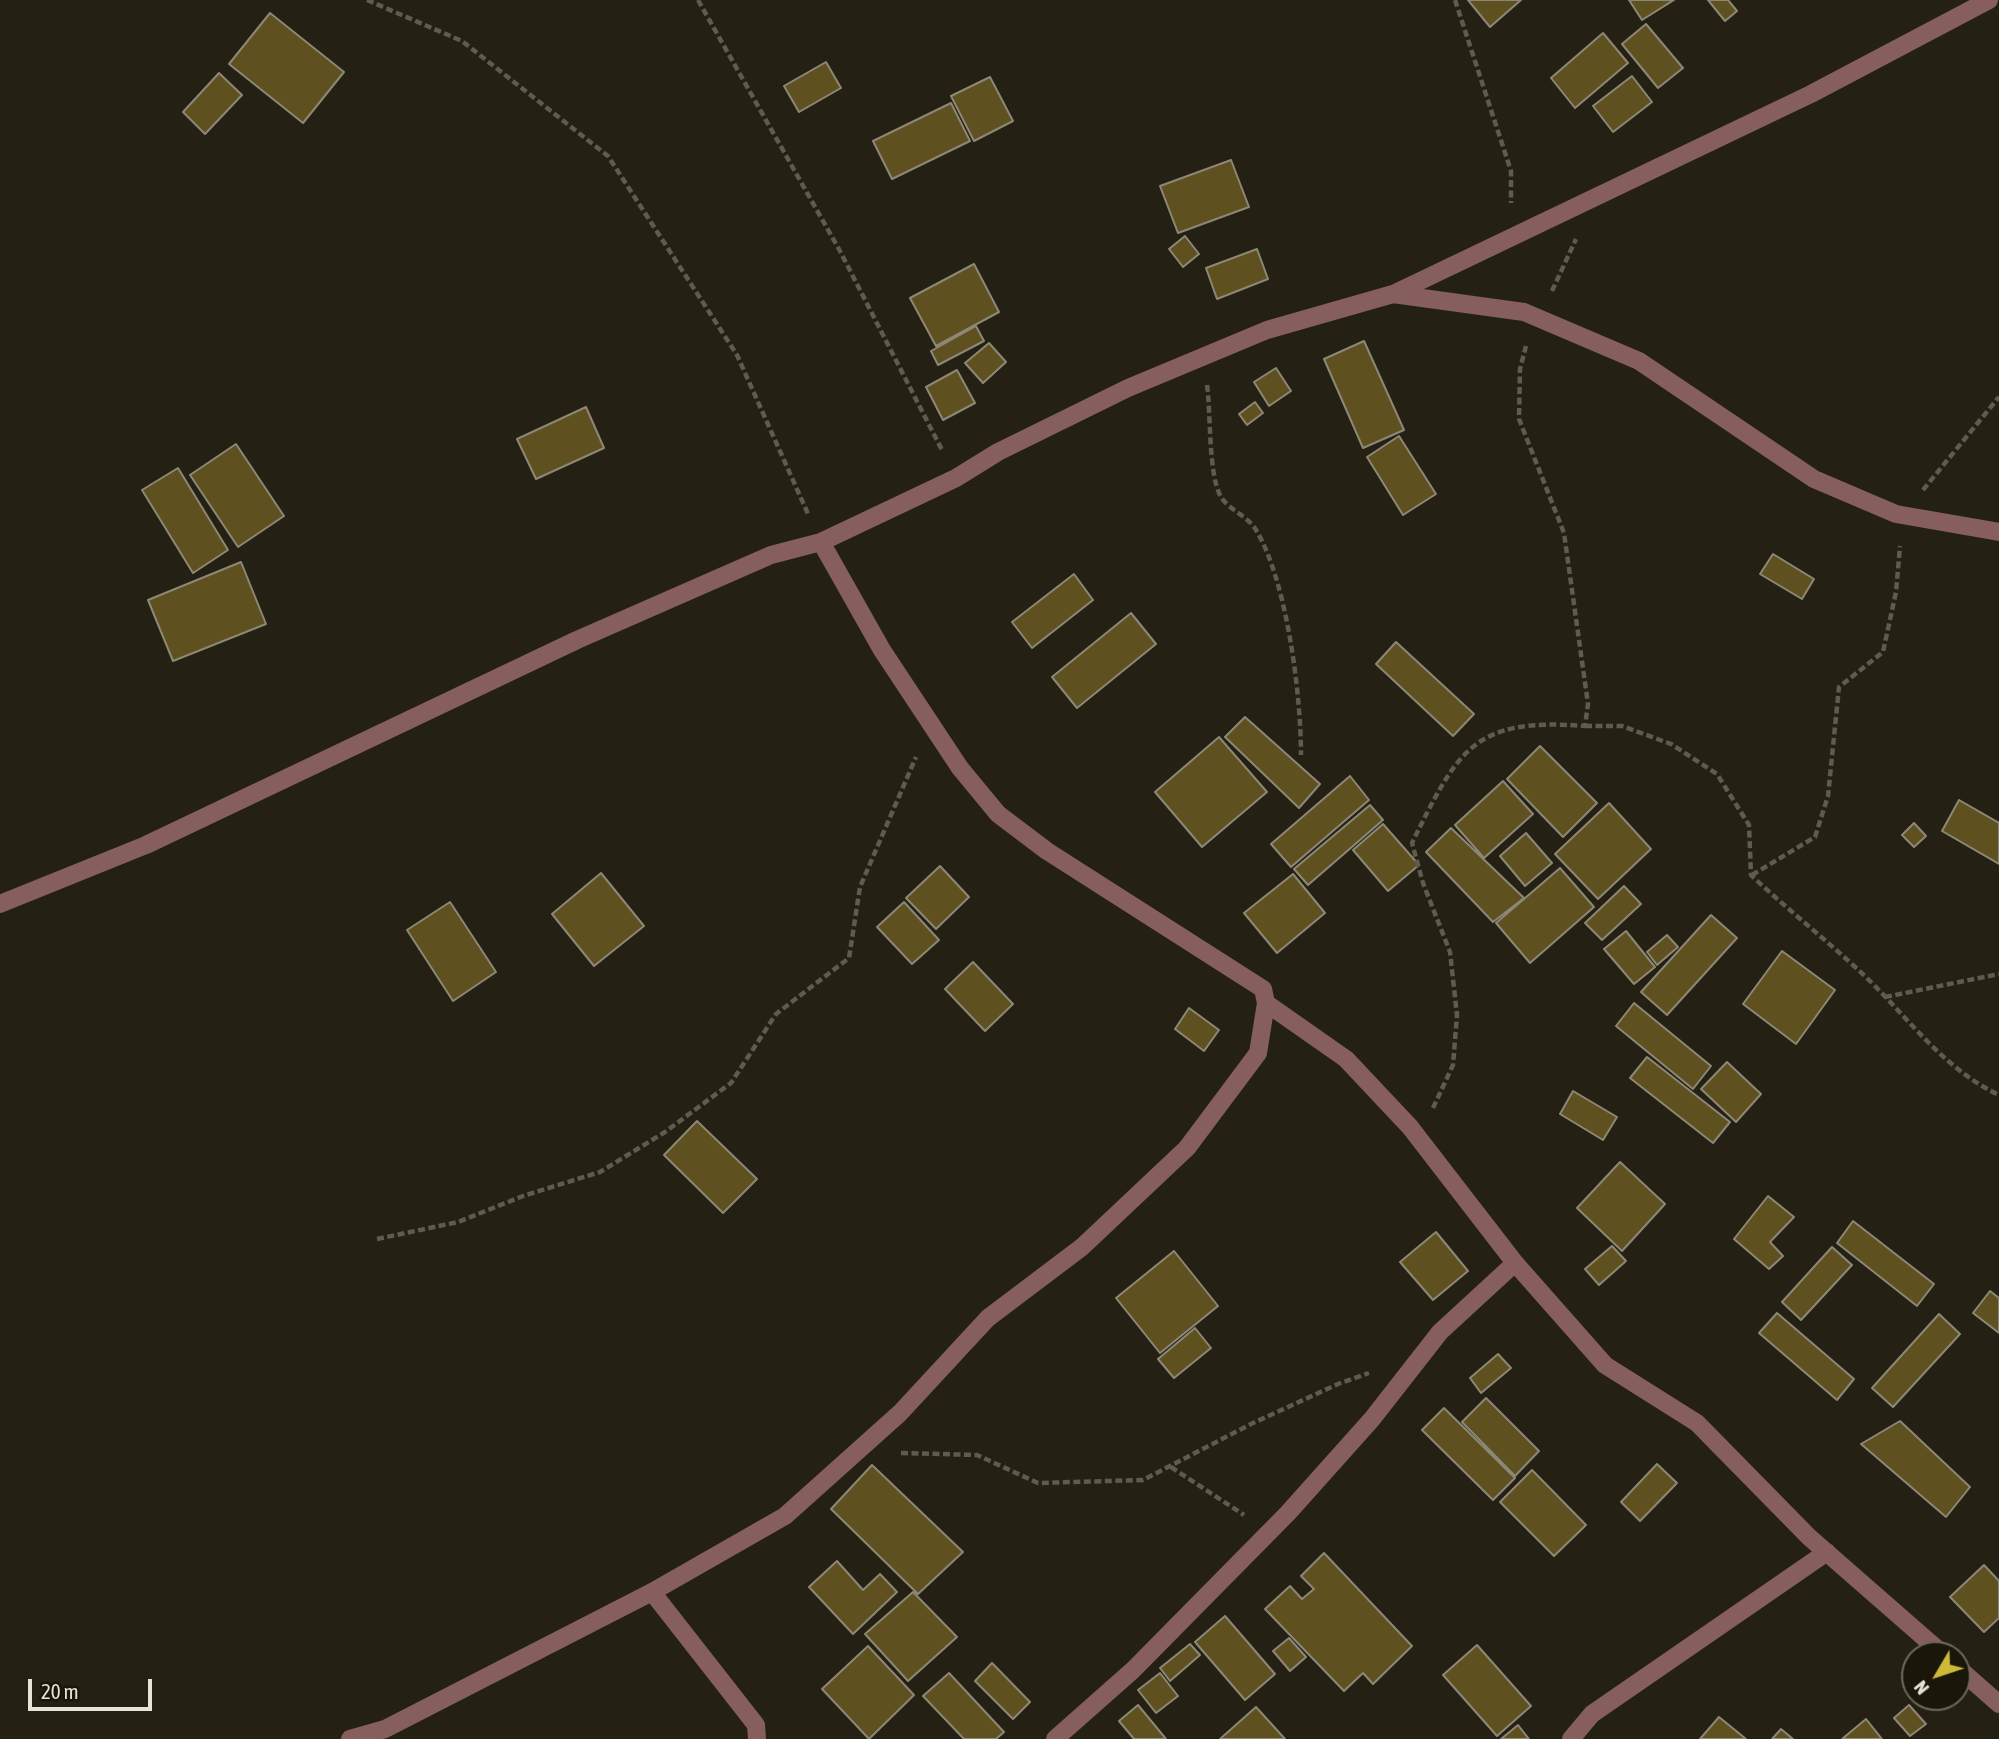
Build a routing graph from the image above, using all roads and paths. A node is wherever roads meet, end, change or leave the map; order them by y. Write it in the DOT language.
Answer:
graph roads {
  1 [pos="367,0"];
  2 [pos="698,0"];
  3 [pos="1455,0"];
  4 [pos="1989,0"];
  5 [pos="1593,196"];
  6 [pos="1512,236"];
  7 [pos="1392,294"];
  8 [pos="1537,318"];
  9 [pos="1203,357"];
  10 [pos="1999,397"];
  11 [pos="956,478"];
  12 [pos="1909,516"];
  13 [pos="1999,532"];
  14 [pos="821,542"];
  15 [pos="1586,726"];
  16 [pos="937,733"];
  17 [pos="1301,755"];
  18 [pos="1751,875"];
  19 [pos="0,904"];
  20 [pos="1999,975"];
  21 [pos="1884,997"];
  22 [pos="1266,1003"];
  23 [pos="1999,1095"];
  24 [pos="1420,1139"];
  25 [pos="377,1238"];
  26 [pos="1515,1264"];
  27 [pos="1374,1371"];
  28 [pos="857,1451"];
  29 [pos="1171,1466"];
  30 [pos="1274,1528"];
  31 [pos="1826,1552"];
  32 [pos="652,1592"];
  33 [pos="1928,1641"];
  34 [pos="1971,1679"];
  35 [pos="1999,1704"];
  36 [pos="350,1739"];
  37 [pos="757,1739"];
  38 [pos="1055,1739"];
  39 [pos="1572,1739"];
  1 -- 14 [label="path"];
  2 -- 11 [label="path"];
  3 -- 6 [label="path"];
  4 -- 5 [label="street"];
  5 -- 6 [label="street"];
  5 -- 8 [label="path"];
  6 -- 7 [label="street"];
  7 -- 8 [label="street"];
  7 -- 9 [label="street"];
  8 -- 12 [label="street"];
  8 -- 15 [label="path"];
  9 -- 11 [label="street"];
  9 -- 17 [label="path"];
  10 -- 12 [label="path"];
  11 -- 14 [label="street"];
  12 -- 13 [label="street"];
  12 -- 18 [label="path"];
  14 -- 16 [label="street"];
  14 -- 19 [label="street"];
  15 -- 18 [label="path"];
  15 -- 24 [label="path"];
  16 -- 22 [label="street"];
  16 -- 25 [label="path"];
  18 -- 21 [label="path"];
  20 -- 21 [label="path"];
  21 -- 23 [label="path"];
  22 -- 24 [label="street"];
  22 -- 28 [label="street"];
  24 -- 26 [label="street"];
  26 -- 30 [label="street"];
  26 -- 31 [label="street"];
  27 -- 29 [label="path"];
  28 -- 29 [label="path"];
  28 -- 32 [label="street"];
  29 -- 30 [label="path"];
  30 -- 38 [label="street"];
  31 -- 33 [label="street"];
  31 -- 39 [label="street"];
  32 -- 36 [label="street"];
  32 -- 37 [label="street"];
  34 -- 35 [label="street"];
}
